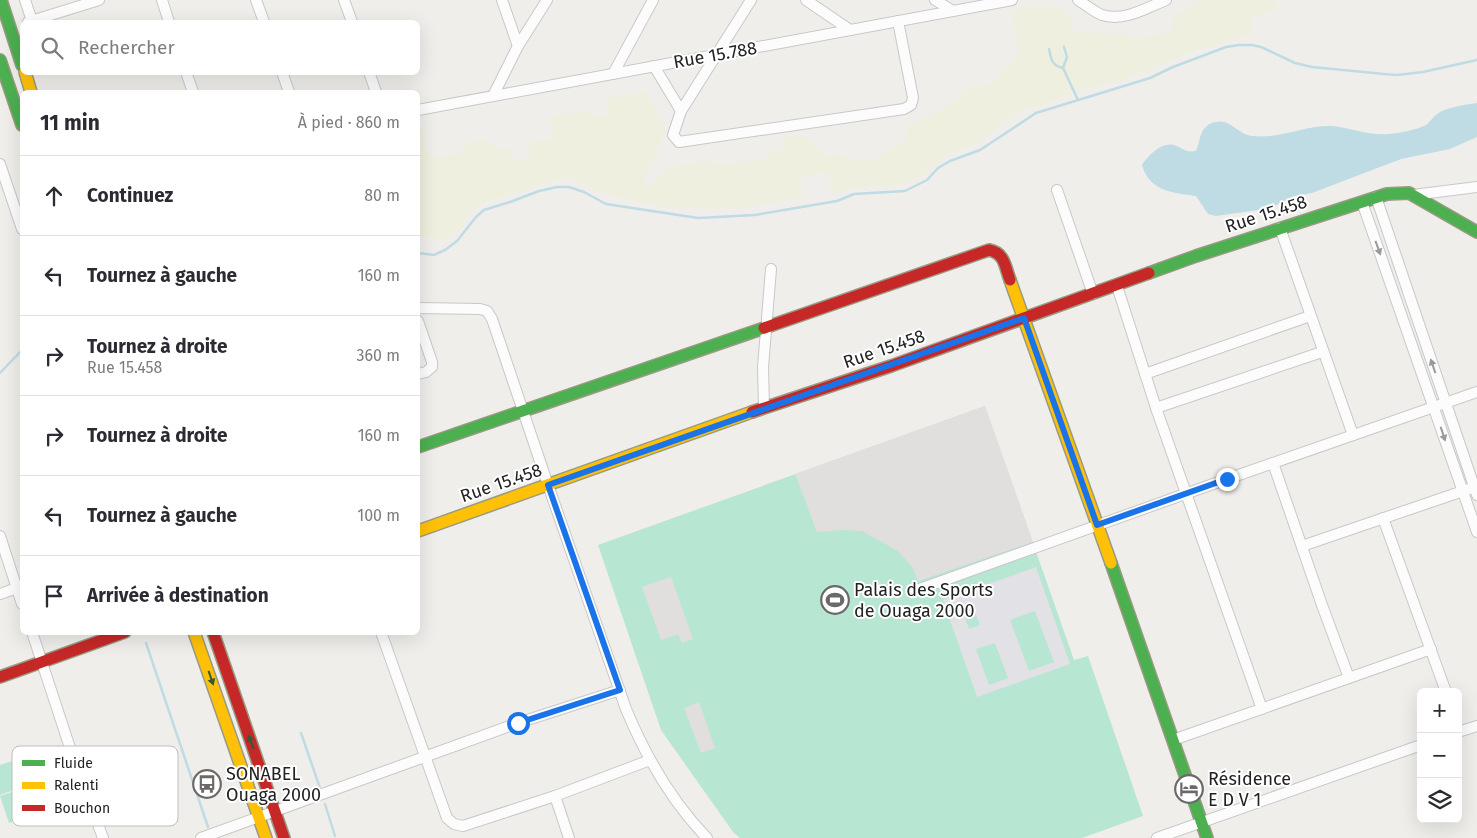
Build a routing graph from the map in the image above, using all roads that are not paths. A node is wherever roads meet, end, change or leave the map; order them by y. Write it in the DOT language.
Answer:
graph roads {
  1 [pos="1,0"];
  2 [pos="25,0"];
  3 [pos="99,0"];
  4 [pos="162,0"];
  5 [pos="256,0"];
  6 [pos="344,0"];
  7 [pos="502,0"];
  8 [pos="547,0"];
  9 [pos="653,0"];
  10 [pos="751,0"];
  11 [pos="806,0"];
  12 [pos="935,0"];
  13 [pos="1012,0"];
  14 [pos="1078,0"];
  15 [pos="1166,0"];
  16 [pos="953,11"];
  17 [pos="28,20"];
  18 [pos="37,20"];
  19 [pos="168,20"];
  20 [pos="263,20"];
  21 [pos="351,20"];
  22 [pos="898,22"];
  23 [pos="20,25"];
  24 [pos="10,28"];
  25 [pos="850,30"];
  26 [pos="518,46"];
  27 [pos="718,55"];
  28 [pos="0,60"];
  29 [pos="20,60"];
  30 [pos="654,66"];
  31 [pos="613,74"];
  32 [pos="26,75"];
  33 [pos="187,75"];
  34 [pos="283,75"];
  35 [pos="370,75"];
  36 [pos="30,90"];
  37 [pos="192,90"];
  38 [pos="288,90"];
  39 [pos="375,90"];
  40 [pos="492,96"];
  41 [pos="420,110"];
  42 [pos="681,111"];
  43 [pos="20,119"];
  44 [pos="0,164"];
  45 [pos="1477,187"];
  46 [pos="1057,190"];
  47 [pos="1413,195"];
  48 [pos="1376,197"];
  49 [pos="1362,202"];
  50 [pos="20,223"];
  51 [pos="1280,228"];
  52 [pos="1477,232"];
  53 [pos="771,269"];
  54 [pos="1117,286"];
  55 [pos="1093,294"];
  56 [pos="420,308"];
  57 [pos="1310,316"];
  58 [pos="1024,318"];
  59 [pos="765,326"];
  60 [pos="420,327"];
  61 [pos="1322,352"];
  62 [pos="420,374"];
  63 [pos="1145,374"];
  64 [pos="1477,392"];
  65 [pos="1446,403"];
  66 [pos="1434,407"];
  67 [pos="764,408"];
  68 [pos="1156,408"];
  69 [pos="523,411"];
  70 [pos="1353,435"];
  71 [pos="420,446"];
  72 [pos="1273,463"];
  73 [pos="548,485"];
  74 [pos="1476,491"];
  75 [pos="1462,492"];
  76 [pos="1186,493"];
  77 [pos="1383,518"];
  78 [pos="1097,525"];
  79 [pos="420,530"];
  80 [pos="1477,532"];
  81 [pos="0,536"];
  82 [pos="1302,546"];
  83 [pos="17,588"];
  84 [pos="914,591"];
  85 [pos="0,594"];
  86 [pos="20,598"];
  87 [pos="33,635"];
  88 [pos="117,635"];
  89 [pos="195,635"];
  90 [pos="214,635"];
  91 [pos="382,635"];
  92 [pos="1431,649"];
  93 [pos="42,663"];
  94 [pos="0,678"];
  95 [pos="1349,678"];
  96 [pos="1445,688"];
  97 [pos="620,690"];
  98 [pos="1262,709"];
  99 [pos="1477,726"];
  100 [pos="1462,729"];
  101 [pos="1173,740"];
  102 [pos="69,746"];
  103 [pos="1417,747"];
  104 [pos="425,756"];
  105 [pos="650,760"];
  106 [pos="555,796"];
  107 [pos="276,811"];
  108 [pos="258,817"];
  109 [pos="1201,822"];
  110 [pos="99,826"];
  111 [pos="103,838"];
  112 [pos="201,838"];
  113 [pos="266,838"];
  114 [pos="284,838"];
  115 [pos="569,838"];
  116 [pos="707,838"];
  117 [pos="1157,838"];
  118 [pos="1207,838"];
  1 -- 24 [label="main road"];
  2 -- 17 [label="street"];
  3 -- 18 [label="street"];
  4 -- 19 [label="street"];
  5 -- 20 [label="street"];
  6 -- 21 [label="street"];
  7 -- 26 [label="street"];
  8 -- 26 [label="street"];
  9 -- 31 [label="street"];
  10 -- 27 [label="street"];
  11 -- 25 [label="street"];
  12 -- 16 [label="street"];
  13 -- 16 [label="street, Rue 15.788"];
  14 -- 15 [label="street"];
  16 -- 22 [label="street, Rue 15.788"];
  22 -- 25 [label="street, Rue 15.788"];
  22 -- 42 [label="street"];
  23 -- 24 [label="street"];
  24 -- 29 [label="main road"];
  25 -- 27 [label="street, Rue 15.788"];
  26 -- 40 [label="street"];
  27 -- 30 [label="street, Rue 15.788"];
  27 -- 42 [label="street"];
  28 -- 43 [label="main road"];
  30 -- 31 [label="street, Rue 15.788"];
  30 -- 42 [label="street"];
  31 -- 40 [label="street, Rue 15.788"];
  32 -- 36 [label="main road"];
  33 -- 37 [label="street"];
  34 -- 38 [label="street"];
  35 -- 39 [label="street"];
  40 -- 41 [label="street, Rue 15.788"];
  44 -- 50 [label="street"];
  45 -- 47 [label="street"];
  46 -- 55 [label="street"];
  47 -- 48 [label="main road, Rue 15.458"];
  47 -- 52 [label="main road"];
  48 -- 49 [label="main road, Rue 15.458"];
  65 -- 48 [label="street, one-way"];
  49 -- 51 [label="main road, Rue 15.458"];
  49 -- 66 [label="street, one-way"];
  51 -- 54 [label="main road, Rue 15.458"];
  51 -- 57 [label="street"];
  53 -- 59 [label="street"];
  54 -- 55 [label="main road, Rue 15.458"];
  54 -- 63 [label="street"];
  55 -- 58 [label="main road, Rue 15.458"];
  56 -- 69 [label="street"];
  57 -- 61 [label="street"];
  57 -- 63 [label="street"];
  58 -- 59 [label="main road"];
  58 -- 67 [label="main road, Rue 15.458"];
  58 -- 78 [label="main road"];
  59 -- 67 [label="street"];
  59 -- 69 [label="main road"];
  60 -- 62 [label="street"];
  61 -- 68 [label="street"];
  61 -- 70 [label="street"];
  63 -- 68 [label="street"];
  64 -- 65 [label="street"];
  65 -- 66 [label="street"];
  65 -- 74 [label="street"];
  66 -- 70 [label="street"];
  66 -- 75 [label="street, one-way"];
  67 -- 73 [label="main road, Rue 15.458"];
  68 -- 76 [label="street"];
  69 -- 71 [label="main road"];
  69 -- 73 [label="street"];
  70 -- 72 [label="street"];
  72 -- 76 [label="street"];
  72 -- 82 [label="street"];
  73 -- 79 [label="main road, Rue 15.458"];
  73 -- 97 [label="street"];
  74 -- 75 [label="street"];
  75 -- 77 [label="street"];
  75 -- 80 [label="street"];
  76 -- 78 [label="street"];
  76 -- 98 [label="street"];
  77 -- 82 [label="street"];
  77 -- 92 [label="street"];
  78 -- 84 [label="street"];
  78 -- 101 [label="main road"];
  81 -- 83 [label="street"];
  82 -- 95 [label="street"];
  83 -- 85 [label="street"];
  83 -- 86 [label="street"];
  87 -- 93 [label="street"];
  88 -- 93 [label="main road"];
  89 -- 108 [label="main road, one-way"];
  107 -- 90 [label="main road, one-way"];
  91 -- 104 [label="street"];
  92 -- 95 [label="street"];
  92 -- 96 [label="street"];
  93 -- 94 [label="main road"];
  93 -- 102 [label="street"];
  95 -- 98 [label="street"];
  97 -- 104 [label="street"];
  97 -- 105 [label="street"];
  98 -- 101 [label="street"];
  99 -- 100 [label="street"];
  101 -- 109 [label="main road"];
  103 -- 109 [label="street"];
  104 -- 106 [label="street"];
  104 -- 107 [label="street"];
  105 -- 106 [label="street"];
  105 -- 116 [label="street"];
  106 -- 115 [label="street"];
  107 -- 108 [label="street"];
  107 -- 114 [label="main road"];
  108 -- 112 [label="street"];
  108 -- 113 [label="main road"];
  109 -- 117 [label="street"];
  109 -- 118 [label="main road"];
  110 -- 111 [label="street"];
}
